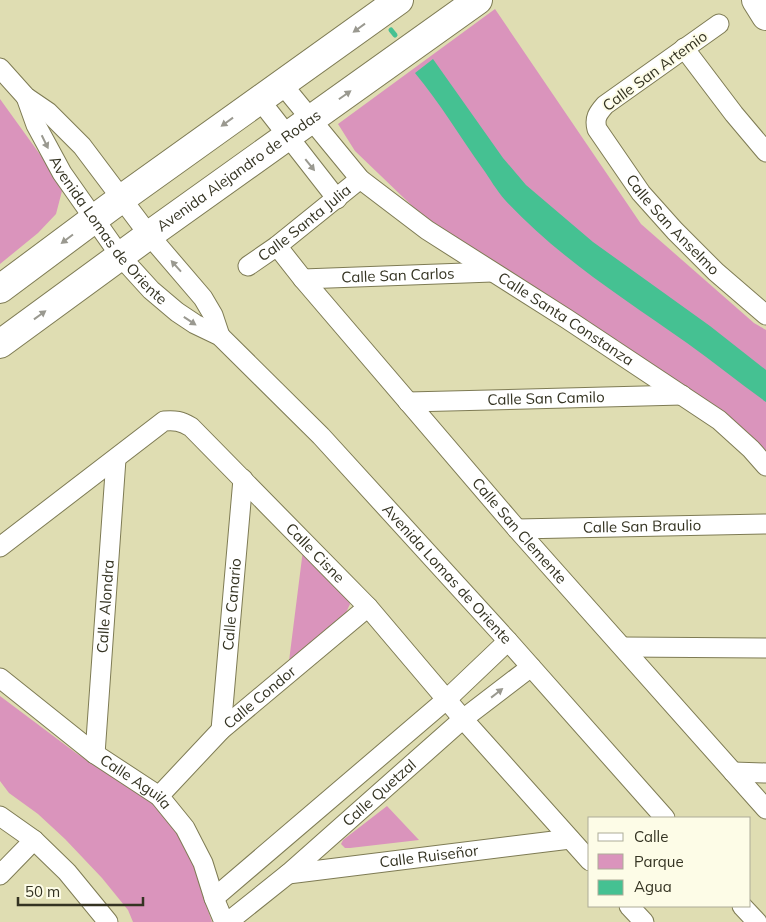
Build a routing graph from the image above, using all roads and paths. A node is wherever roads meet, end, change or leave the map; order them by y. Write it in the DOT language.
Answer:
graph roads {
  1 [pos="399,0"];
  2 [pos="478,0"];
  3 [pos="756,0"];
  4 [pos="766,16"];
  5 [pos="719,24"];
  6 [pos="684,48"];
  7 [pos="0,68"];
  8 [pos="282,84"];
  9 [pos="26,97"];
  10 [pos="259,99"];
  11 [pos="311,119"];
  12 [pos="594,121"];
  13 [pos="287,136"];
  14 [pos="766,152"];
  15 [pos="360,179"];
  16 [pos="122,198"];
  17 [pos="336,199"];
  18 [pos="93,219"];
  19 [pos="149,235"];
  20 [pos="277,246"];
  21 [pos="120,257"];
  22 [pos="248,266"];
  23 [pos="492,272"];
  24 [pos="303,279"];
  25 [pos="0,289"];
  26 [pos="766,316"];
  27 [pos="220,336"];
  28 [pos="0,344"];
  29 [pos="682,395"];
  30 [pos="408,402"];
  31 [pos="116,459"];
  32 [pos="766,466"];
  33 [pos="243,479"];
  34 [pos="766,524"];
  35 [pos="517,528"];
  36 [pos="0,546"];
  37 [pos="368,607"];
  38 [pos="508,641"];
  39 [pos="622,647"];
  40 [pos="766,648"];
  41 [pos="531,667"];
  42 [pos="0,678"];
  43 [pos="447,699"];
  44 [pos="464,719"];
  45 [pos="221,730"];
  46 [pos="95,754"];
  47 [pos="733,772"];
  48 [pos="766,773"];
  49 [pos="159,796"];
  50 [pos="766,810"];
  51 [pos="0,816"];
  52 [pos="664,817"];
  53 [pos="570,839"];
  54 [pos="34,840"];
  55 [pos="588,859"];
  56 [pos="288,874"];
  57 [pos="0,875"];
  58 [pos="214,898"];
  59 [pos="743,907"];
  60 [pos="108,922"];
  61 [pos="226,922"];
  62 [pos="757,922"];
  1 -- 8 [label="street, one-way"];
  11 -- 2 [label="street, Avenida Alejandro de Rodas, one-way"];
  3 -- 4 [label="street"];
  5 -- 6 [label="street, Calle San Artemio"];
  6 -- 12 [label="street, Calle San Artemio"];
  6 -- 14 [label="street"];
  7 -- 9 [label="street, Avenida Lomas de Oriente"];
  8 -- 10 [label="street"];
  8 -- 11 [label="street, Calle Santa Constanza"];
  9 -- 16 [label="street, Avenida Lomas de Oriente"];
  9 -- 18 [label="street, Avenida Lomas de Oriente, one-way"];
  10 -- 13 [label="street"];
  10 -- 16 [label="street, one-way"];
  11 -- 13 [label="street, Avenida Alejandro de Rodas"];
  11 -- 15 [label="street, Calle Santa Constanza"];
  12 -- 26 [label="street, Calle San Anselmo"];
  13 -- 17 [label="street, one-way"];
  13 -- 19 [label="street, Avenida Alejandro de Rodas"];
  15 -- 17 [label="street, Calle Santa Julia"];
  15 -- 23 [label="street, Calle Santa Constanza"];
  16 -- 18 [label="street"];
  16 -- 19 [label="street, Avenida Lomas de Oriente"];
  17 -- 20 [label="street, Calle Santa Julia"];
  18 -- 21 [label="street, Avenida Lomas de Oriente"];
  18 -- 25 [label="street, one-way"];
  19 -- 21 [label="street, Avenida Alejandro de Rodas"];
  27 -- 19 [label="street, Avenida Lomas de Oriente, one-way"];
  20 -- 22 [label="street, Calle Santa Julia"];
  20 -- 24 [label="street, Calle San Clemente"];
  21 -- 27 [label="street, Avenida Lomas de Oriente, one-way"];
  28 -- 21 [label="street, Avenida Alejandro de Rodas, one-way"];
  23 -- 24 [label="street, Calle San Carlos"];
  23 -- 29 [label="street, Calle Santa Constanza"];
  24 -- 30 [label="street, Calle San Clemente"];
  27 -- 38 [label="street, Avenida Lomas de Oriente"];
  29 -- 30 [label="street, Calle San Camilo"];
  29 -- 32 [label="street, Calle Santa Constanza"];
  30 -- 35 [label="street, Calle San Clemente"];
  31 -- 33 [label="street, Calle Cisne"];
  31 -- 36 [label="street, Calle Cisne"];
  31 -- 46 [label="street, Calle Alondra"];
  33 -- 37 [label="street, Calle Cisne"];
  33 -- 45 [label="street, Calle Canario"];
  34 -- 35 [label="street, Calle San Braulio"];
  35 -- 39 [label="street, Calle San Clemente"];
  37 -- 43 [label="street, Calle Cisne"];
  37 -- 45 [label="street, Calle Condor"];
  38 -- 41 [label="street, Avenida Lomas de Oriente"];
  38 -- 43 [label="street, Calle Quetzal"];
  39 -- 40 [label="street"];
  39 -- 47 [label="street, Calle San Clemente"];
  44 -- 41 [label="street, Calle Quetzal, one-way"];
  41 -- 52 [label="street, Avenida Lomas de Oriente"];
  42 -- 46 [label="street, Calle Aguila"];
  43 -- 44 [label="street, Calle Cisne"];
  43 -- 58 [label="street, Calle Quetzal"];
  44 -- 53 [label="street, Calle Cisne"];
  44 -- 56 [label="street, Calle Quetzal"];
  45 -- 49 [label="street, Calle Condor"];
  46 -- 49 [label="street, Calle Aguila"];
  47 -- 48 [label="street"];
  47 -- 50 [label="street, Calle San Clemente"];
  49 -- 58 [label="street, Calle Aguila"];
  51 -- 54 [label="street"];
  53 -- 55 [label="street, Calle Cisne"];
  53 -- 56 [label="street, Calle Ruiseñor"];
  54 -- 57 [label="street"];
  54 -- 60 [label="street"];
  56 -- 61 [label="street, Calle Quetzal"];
  58 -- 61 [label="street, Calle Aguila"];
  59 -- 62 [label="street"];
}
